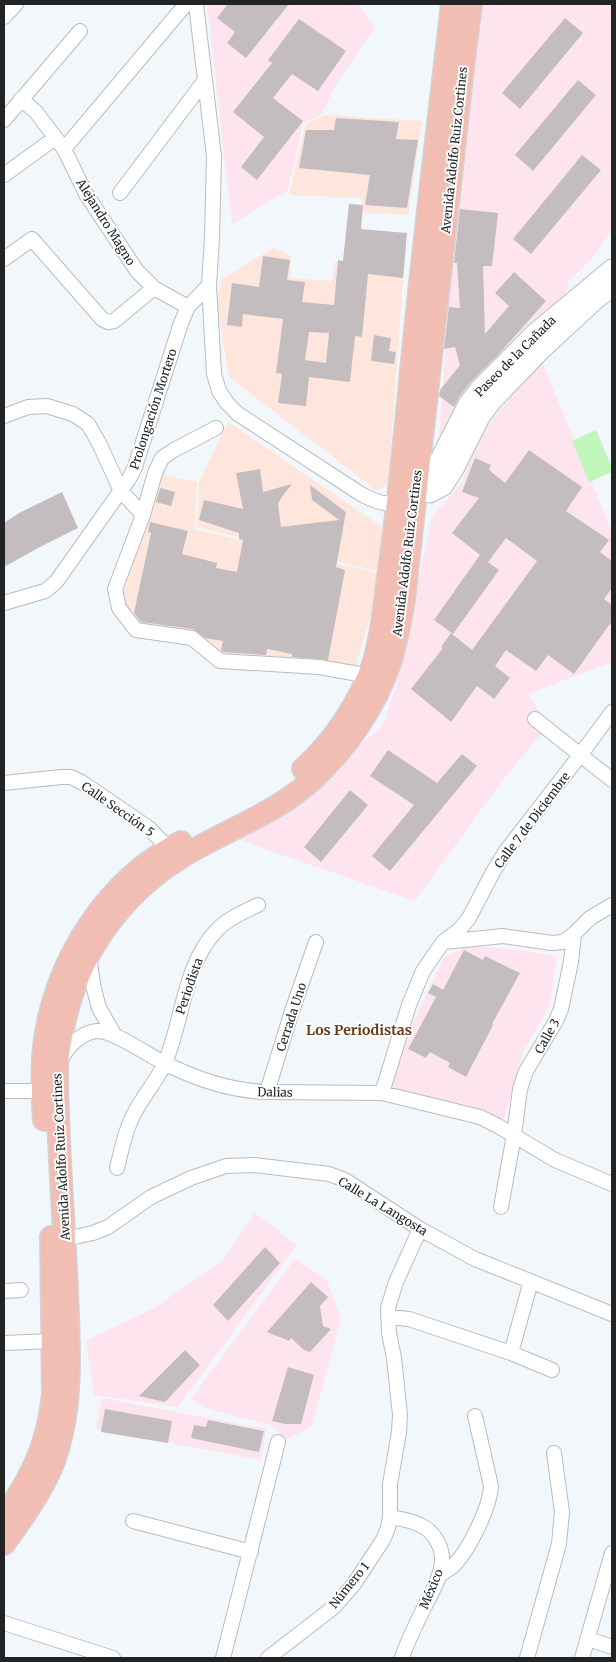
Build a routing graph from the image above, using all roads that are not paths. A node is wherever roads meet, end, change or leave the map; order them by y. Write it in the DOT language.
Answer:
graph roads {
  1 [pos="16,4"];
  2 [pos="186,4"];
  3 [pos="196,4"];
  4 [pos="452,4"];
  5 [pos="472,4"];
  6 [pos="4,17"];
  7 [pos="80,32"];
  8 [pos="454,68"];
  9 [pos="205,80"];
  10 [pos="21,99"];
  11 [pos="4,120"];
  12 [pos="55,138"];
  13 [pos="64,149"];
  14 [pos="4,175"];
  15 [pos="120,194"];
  16 [pos="4,259"];
  17 [pos="612,269"];
  18 [pos="209,285"];
  19 [pos="612,287"];
  20 [pos="154,288"];
  21 [pos="188,307"];
  22 [pos="4,416"];
  23 [pos="216,428"];
  24 [pos="416,489"];
  25 [pos="121,491"];
  26 [pos="399,502"];
  27 [pos="143,515"];
  28 [pos="4,603"];
  29 [pos="376,677"];
  30 [pos="612,712"];
  31 [pos="535,719"];
  32 [pos="581,754"];
  33 [pos="612,780"];
  34 [pos="4,783"];
  35 [pos="168,848"];
  36 [pos="258,905"];
  37 [pos="612,905"];
  38 [pos="574,934"];
  39 [pos="316,942"];
  40 [pos="443,942"];
  41 [pos="89,955"];
  42 [pos="114,1034"];
  43 [pos="165,1063"];
  44 [pos="57,1065"];
  45 [pos="4,1091"];
  46 [pos="50,1091"];
  47 [pos="267,1092"];
  48 [pos="382,1093"];
  49 [pos="514,1135"];
  50 [pos="118,1168"];
  51 [pos="611,1179"];
  52 [pos="501,1207"];
  53 [pos="420,1229"];
  54 [pos="64,1239"];
  55 [pos="531,1281"];
  56 [pos="21,1290"];
  57 [pos="4,1291"];
  58 [pos="612,1314"];
  59 [pos="388,1317"];
  60 [pos="52,1341"];
  61 [pos="4,1344"];
  62 [pos="511,1353"];
  63 [pos="552,1370"];
  64 [pos="474,1416"];
  65 [pos="278,1442"];
  66 [pos="554,1453"];
  67 [pos="390,1517"];
  68 [pos="4,1518"];
  69 [pos="133,1521"];
  70 [pos="4,1544"];
  71 [pos="251,1552"];
  72 [pos="612,1553"];
  73 [pos="439,1576"];
  74 [pos="608,1580"];
  75 [pos="4,1623"];
  76 [pos="588,1639"];
  77 [pos="612,1647"];
  78 [pos="113,1658"];
  79 [pos="223,1658"];
  80 [pos="268,1658"];
  81 [pos="402,1658"];
  82 [pos="527,1658"];
  83 [pos="582,1658"];
  1 -- 6 [label="street"];
  2 -- 13 [label="street"];
  3 -- 9 [label="street"];
  4 -- 8 [label="main road, Avenida Adolfo Ruiz Cortines"];
  5 -- 8 [label="main road, Avenida Adolfo Ruiz Cortines"];
  7 -- 10 [label="street"];
  8 -- 24 [label="main road, Avenida Adolfo Ruiz Cortines"];
  8 -- 26 [label="main road, Avenida Adolfo Ruiz Cortines"];
  9 -- 15 [label="street"];
  9 -- 18 [label="street"];
  10 -- 11 [label="street"];
  10 -- 12 [label="street, Alejandro Magno"];
  12 -- 13 [label="street, Alejandro Magno"];
  12 -- 14 [label="street"];
  13 -- 20 [label="street, Alejandro Magno"];
  16 -- 20 [label="street"];
  17 -- 24 [label="street, Paseo de la Cañada"];
  18 -- 21 [label="street, Prolongación Mortero"];
  18 -- 26 [label="street"];
  19 -- 24 [label="street, Paseo de la Cañada"];
  20 -- 21 [label="street, Alejandro Magno"];
  21 -- 25 [label="street, Prolongación Mortero"];
  22 -- 25 [label="street"];
  23 -- 27 [label="street"];
  24 -- 26 [label="street"];
  24 -- 29 [label="main road, Avenida Adolfo Ruiz Cortines"];
  25 -- 27 [label="street"];
  25 -- 28 [label="street, Prolongación Mortero"];
  26 -- 29 [label="main road, Avenida Adolfo Ruiz Cortines"];
  27 -- 29 [label="street"];
  29 -- 35 [label="main road, Avenida Adolfo Ruiz Cortines"];
  29 -- 41 [label="main road, Avenida Adolfo Ruiz Cortines"];
  30 -- 32 [label="street, Calle 7 de Diciembre"];
  31 -- 32 [label="street"];
  32 -- 33 [label="street"];
  32 -- 40 [label="street, Calle 7 de Diciembre"];
  34 -- 35 [label="street, Calle Sección 5"];
  35 -- 46 [label="main road, Avenida Adolfo Ruiz Cortines"];
  36 -- 43 [label="street, Periodista"];
  37 -- 38 [label="street"];
  38 -- 40 [label="street"];
  38 -- 49 [label="street, Calle 3"];
  39 -- 47 [label="street, Cerrada Uno"];
  40 -- 48 [label="street, Calle 7 de Diciembre"];
  41 -- 42 [label="street"];
  41 -- 44 [label="main road, Avenida Adolfo Ruiz Cortines"];
  42 -- 43 [label="street, Dalias"];
  42 -- 44 [label="street, Dalias"];
  43 -- 47 [label="street, Dalias"];
  43 -- 50 [label="street, Periodista"];
  44 -- 46 [label="main road, Avenida Adolfo Ruiz Cortines"];
  45 -- 46 [label="street"];
  46 -- 54 [label="main road, Avenida Adolfo Ruiz Cortines"];
  46 -- 60 [label="main road, Avenida Adolfo Ruiz Cortines"];
  47 -- 48 [label="street, Dalias"];
  48 -- 49 [label="street, Dalias"];
  49 -- 51 [label="street, Dalias"];
  49 -- 52 [label="street"];
  53 -- 54 [label="street, Calle La Langosta"];
  53 -- 55 [label="street, Calle La Langosta"];
  53 -- 59 [label="street, Número 1"];
  54 -- 70 [label="main road, Avenida Adolfo Ruiz Cortines"];
  55 -- 58 [label="street, Calle La Langosta"];
  55 -- 62 [label="street"];
  56 -- 57 [label="street"];
  59 -- 62 [label="street"];
  59 -- 67 [label="street, Número 1"];
  60 -- 61 [label="street"];
  60 -- 68 [label="main road, Avenida Adolfo Ruiz Cortines"];
  62 -- 63 [label="street"];
  64 -- 73 [label="street"];
  65 -- 71 [label="street"];
  66 -- 82 [label="street"];
  67 -- 73 [label="street, México"];
  67 -- 80 [label="street, Número 1"];
  69 -- 71 [label="street"];
  71 -- 79 [label="street"];
  72 -- 74 [label="street"];
  73 -- 81 [label="street, México"];
  74 -- 76 [label="street"];
  75 -- 78 [label="street"];
  76 -- 77 [label="street"];
  76 -- 83 [label="street"];
}
